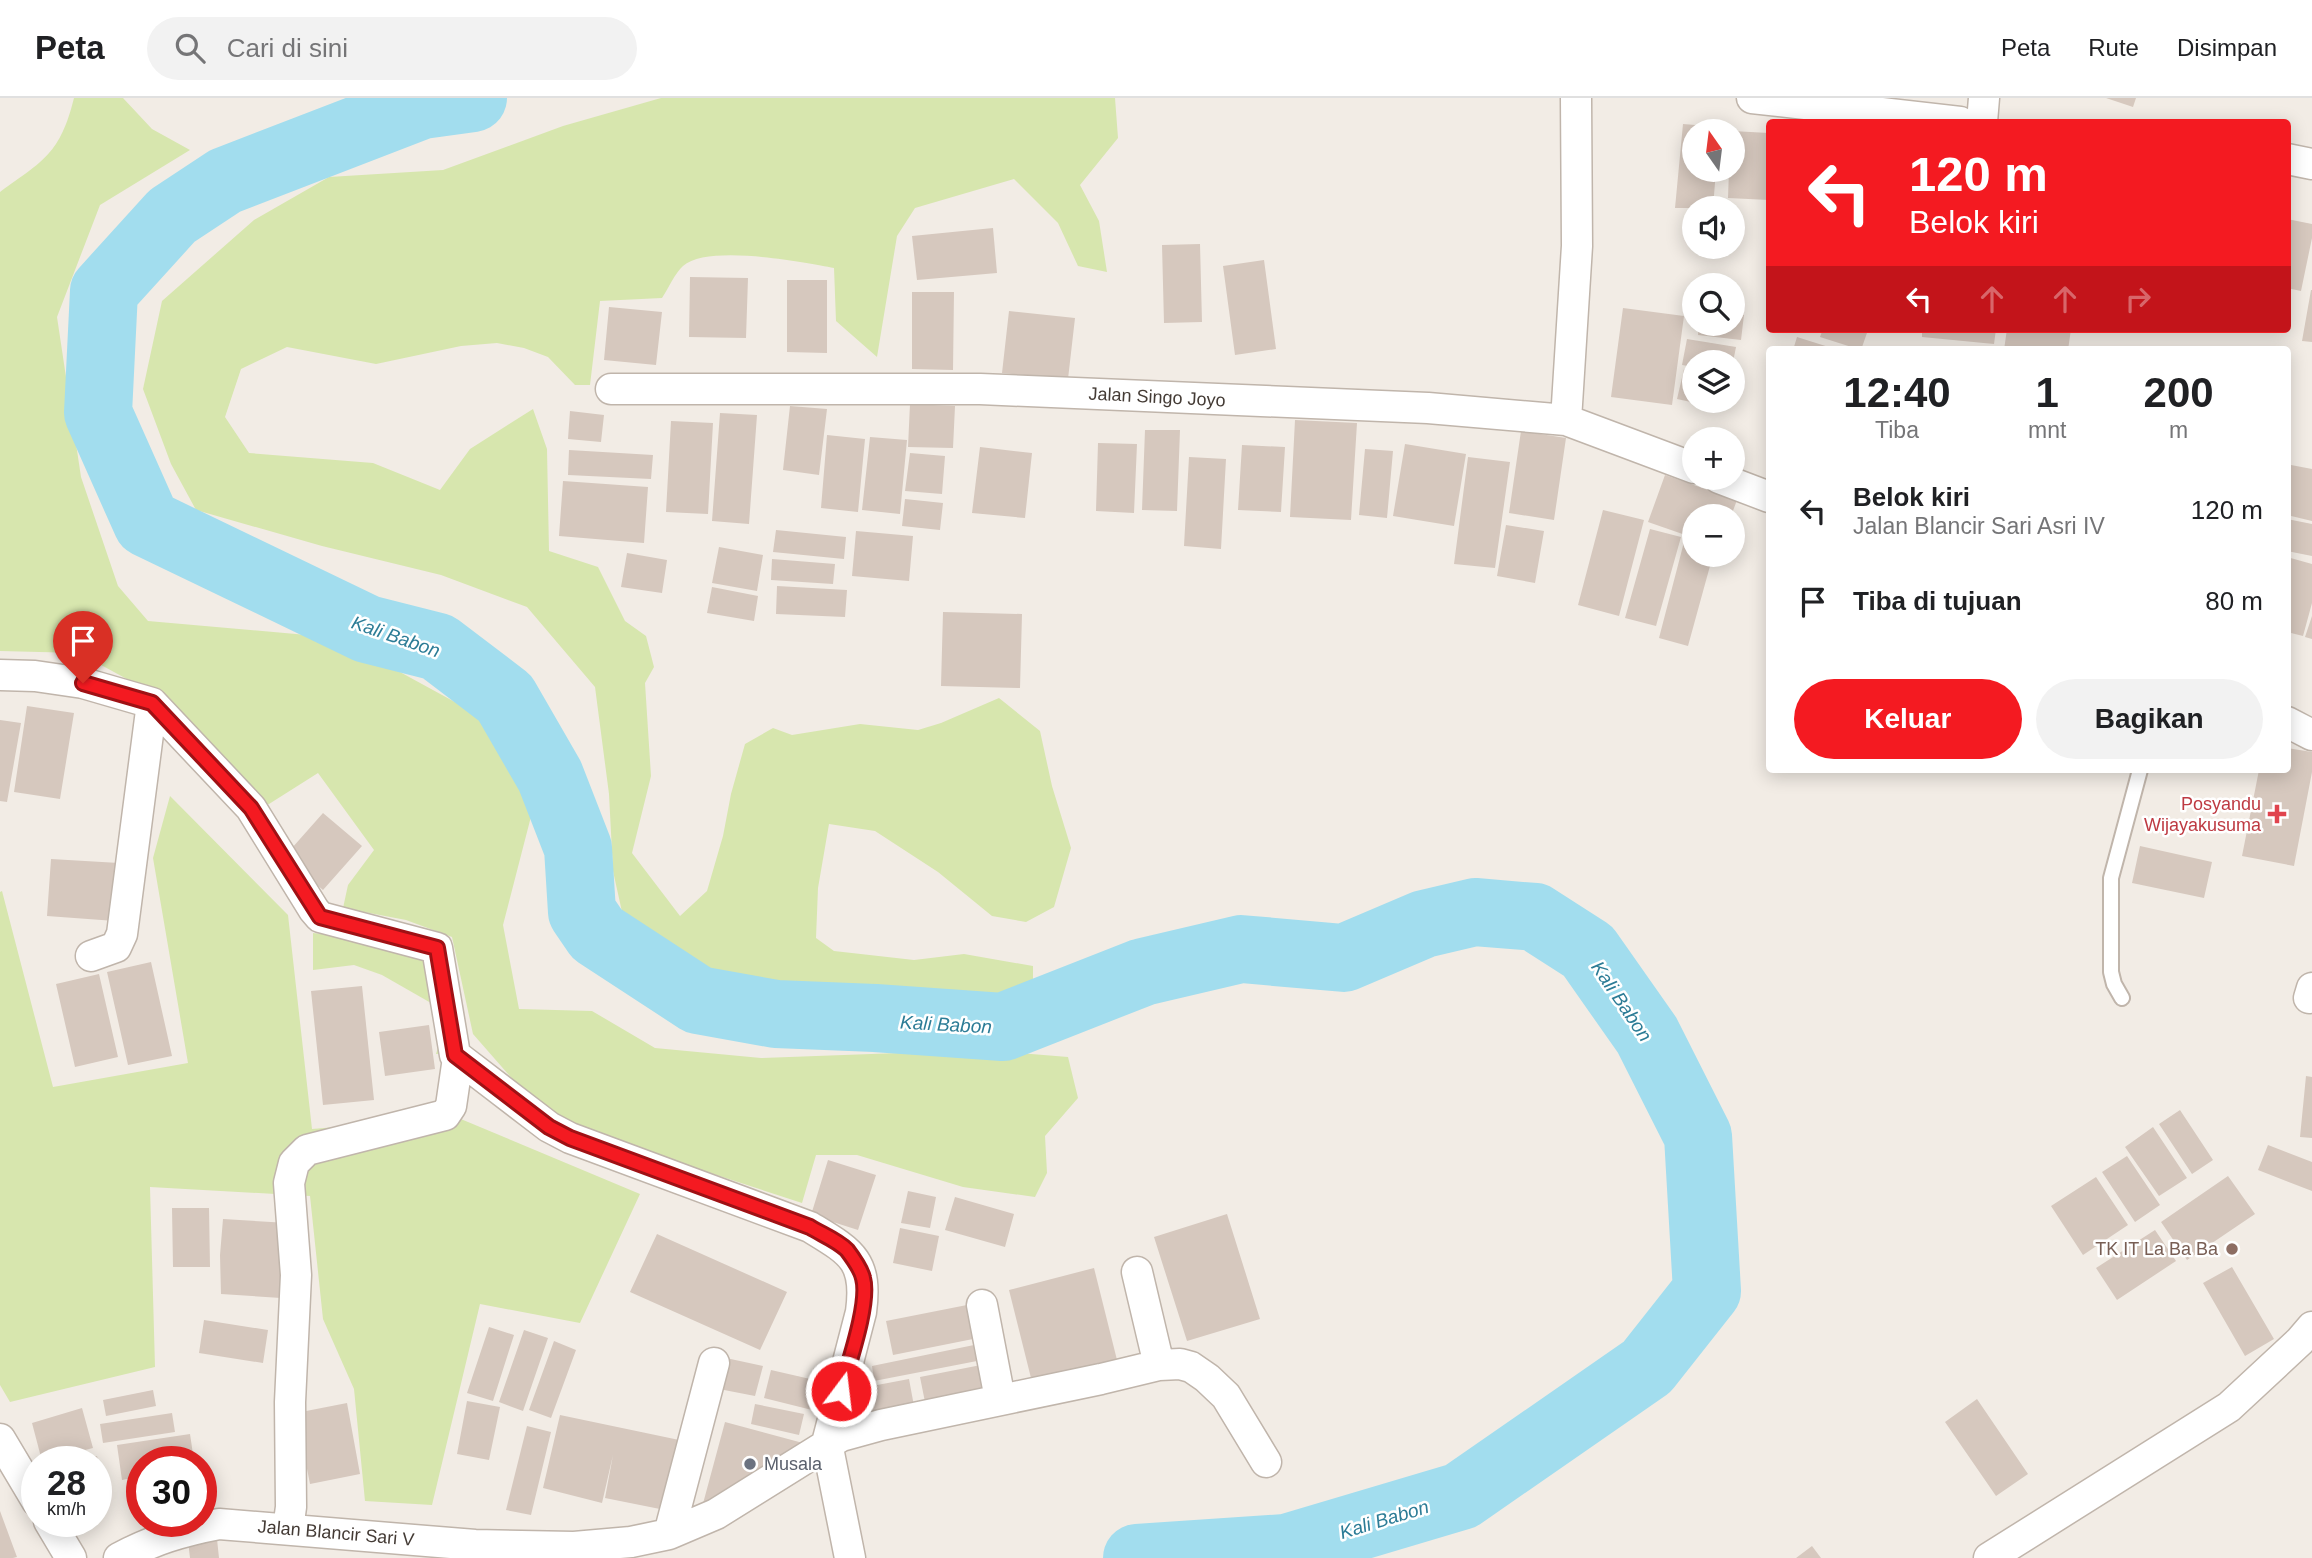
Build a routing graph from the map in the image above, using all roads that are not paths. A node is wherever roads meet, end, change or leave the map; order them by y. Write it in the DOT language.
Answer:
graph roads {
  1 [pos="1576,98"];
  2 [pos="1752,98"];
  3 [pos="1984,98"];
  4 [pos="1933,119"];
  5 [pos="1982,119"];
  6 [pos="2291,160"];
  7 [pos="2312,164"];
  8 [pos="611,389"];
  9 [pos="1566,420"];
  10 [pos="1682,464"];
  11 [pos="1745,488"];
  12 [pos="1766,496"];
  13 [pos="0,675"];
  14 [pos="152,703"];
  15 [pos="2291,724"];
  16 [pos="2312,735"];
  17 [pos="2139,773"];
  18 [pos="91,956"];
  19 [pos="2122,998"];
  20 [pos="457,1058"];
  21 [pos="1137,1272"];
  22 [pos="982,1305"];
  23 [pos="2312,1327"];
  24 [pos="714,1363"];
  25 [pos="1159,1365"];
  26 [pos="1000,1399"];
  27 [pos="0,1439"];
  28 [pos="827,1443"];
  29 [pos="1266,1462"];
  30 [pos="21,1474"];
  31 [pos="288,1529"];
  32 [pos="668,1534"];
  33 [pos="59,1537"];
  34 [pos="476,1551"];
  35 [pos="71,1558"];
  36 [pos="119,1558"];
  37 [pos="850,1558"];
  38 [pos="1989,1558"];
  1 -- 9 [label="street"];
  2 -- 4 [label="street"];
  3 -- 5 [label="street"];
  6 -- 7 [label="street"];
  8 -- 9 [label="street, Jalan Singo Joyo"];
  9 -- 10 [label="street, Jalan Singo Joyo"];
  11 -- 12 [label="street"];
  13 -- 14 [label="street"];
  14 -- 18 [label="street"];
  14 -- 20 [label="street"];
  15 -- 16 [label="street"];
  17 -- 19 [label="lane"];
  20 -- 28 [label="street"];
  20 -- 31 [label="street"];
  21 -- 25 [label="street"];
  22 -- 26 [label="street"];
  23 -- 38 [label="street"];
  24 -- 32 [label="street"];
  25 -- 26 [label="street, Jalan Blancir Sari V"];
  25 -- 29 [label="street"];
  26 -- 28 [label="street, Jalan Blancir Sari V"];
  27 -- 30 [label="street"];
  28 -- 32 [label="street, Jalan Blancir Sari V"];
  28 -- 37 [label="street"];
  31 -- 34 [label="street, Jalan Blancir Sari V"];
  31 -- 36 [label="street, Jalan Blancir Sari V"];
  32 -- 34 [label="street, Jalan Blancir Sari V"];
  33 -- 35 [label="street"];
}
